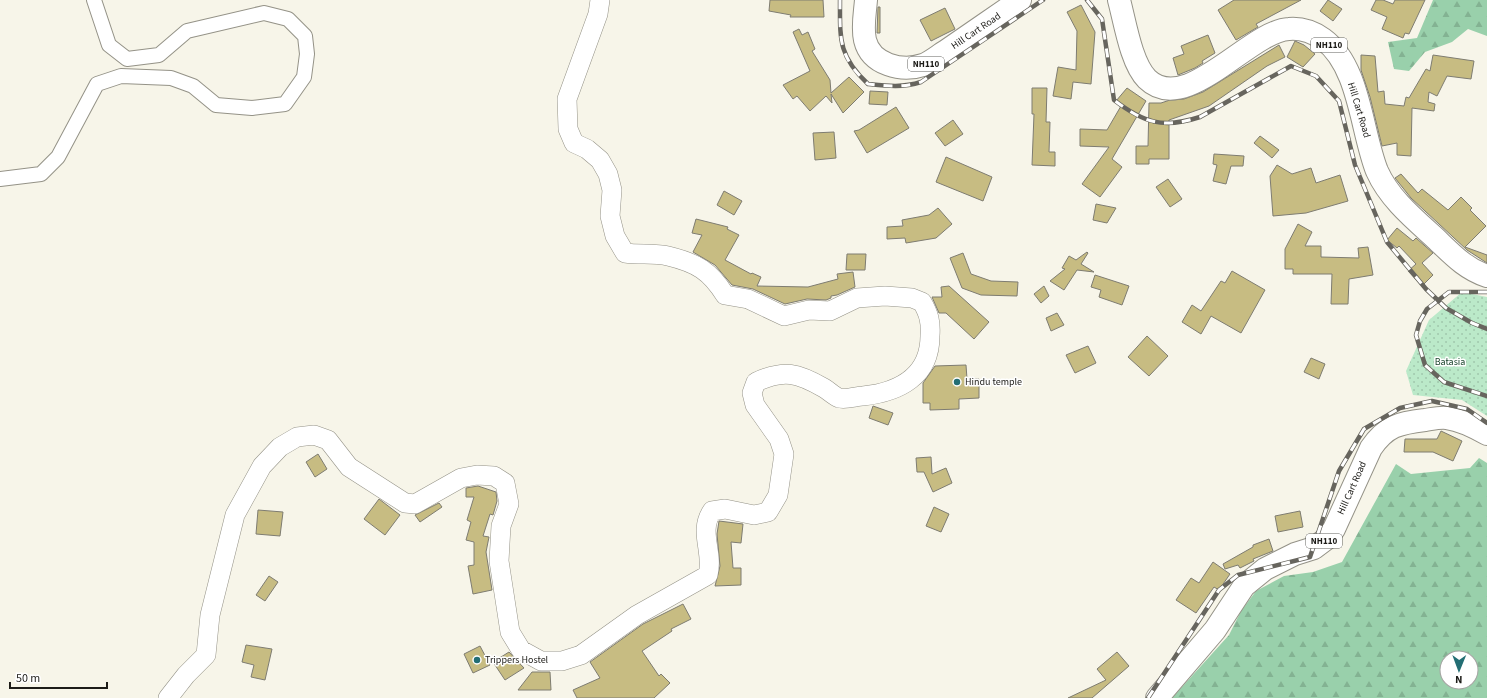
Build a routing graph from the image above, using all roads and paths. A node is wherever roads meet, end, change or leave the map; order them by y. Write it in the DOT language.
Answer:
graph roads {
  1 [pos="94,0"];
  2 [pos="600,0"];
  3 [pos="866,0"];
  4 [pos="1020,0"];
  5 [pos="1119,0"];
  6 [pos="0,179"];
  7 [pos="1487,276"];
  8 [pos="1487,434"];
  9 [pos="168,698"];
  10 [pos="1156,698"];
  1 -- 6 [label="street"];
  2 -- 9 [label="main road"];
  3 -- 4 [label="highway, Hill Cart Road / NH110"];
  5 -- 7 [label="highway, Hill Cart Road / NH110"];
  8 -- 10 [label="highway, Hill Cart Road / NH110"];
}
